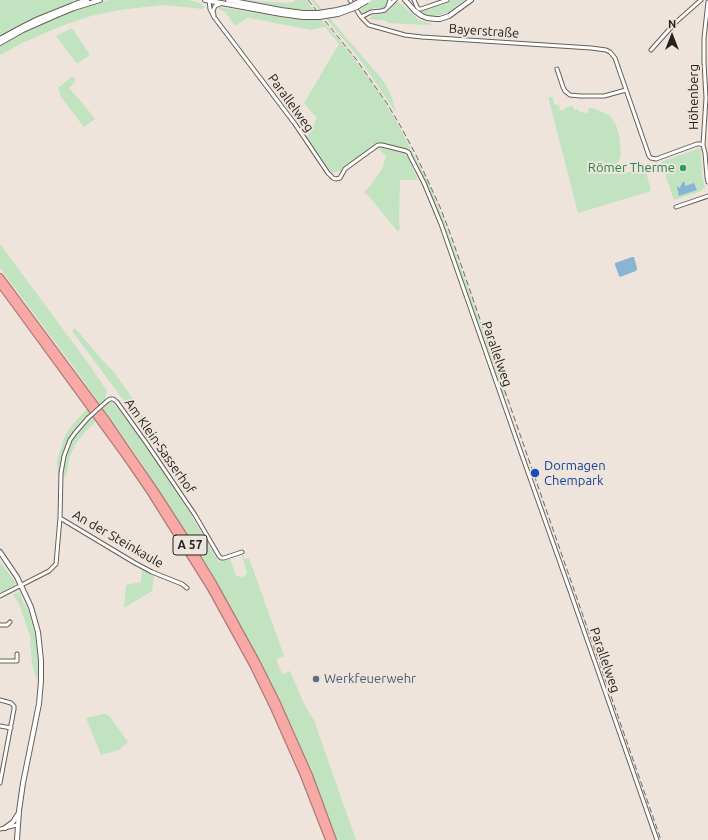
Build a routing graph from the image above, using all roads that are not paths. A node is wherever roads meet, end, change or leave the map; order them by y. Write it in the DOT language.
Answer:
graph roads {
  1 [pos="87,0"];
  2 [pos="100,0"];
  3 [pos="208,0"];
  4 [pos="228,0"];
  5 [pos="350,0"];
  6 [pos="362,0"];
  7 [pos="368,0"];
  8 [pos="395,0"];
  9 [pos="402,0"];
  10 [pos="405,0"];
  11 [pos="414,0"];
  12 [pos="447,0"];
  13 [pos="471,0"];
  14 [pos="701,0"];
  15 [pos="389,1"];
  16 [pos="708,2"];
  17 [pos="222,3"];
  18 [pos="409,5"];
  19 [pos="387,8"];
  20 [pos="303,15"];
  21 [pos="214,17"];
  22 [pos="361,17"];
  23 [pos="0,39"];
  24 [pos="0,43"];
  25 [pos="651,50"];
  26 [pos="557,69"];
  27 [pos="626,90"];
  28 [pos="703,145"];
  29 [pos="708,182"];
  30 [pos="708,196"];
  31 [pos="676,207"];
  32 [pos="0,277"];
  33 [pos="0,284"];
  34 [pos="60,518"];
  35 [pos="0,552"];
  36 [pos="242,552"];
  37 [pos="22,586"];
  38 [pos="187,588"];
  39 [pos="0,596"];
  40 [pos="10,622"];
  41 [pos="0,625"];
  42 [pos="17,654"];
  43 [pos="0,661"];
  44 [pos="0,700"];
  45 [pos="0,726"];
  46 [pos="11,728"];
  47 [pos="0,783"];
  48 [pos="19,812"];
  49 [pos="17,825"];
  50 [pos="2,828"];
  51 [pos="17,840"];
  52 [pos="328,840"];
  53 [pos="333,840"];
  54 [pos="657,840"];
  1 -- 23 [label="main road"];
  2 -- 24 [label="main road"];
  3 -- 17 [label="main road"];
  3 -- 21 [label="street, Parallelweg"];
  4 -- 20 [label="main road"];
  5 -- 22 [label="street"];
  6 -- 20 [label="main road, bridge"];
  7 -- 20 [label="main road, bridge"];
  8 -- 19 [label="street"];
  9 -- 18 [label="main road"];
  10 -- 18 [label="main road"];
  11 -- 12 [label="street"];
  13 -- 18 [label="main road"];
  14 -- 25 [label="street"];
  15 -- 19 [label="street"];
  16 -- 28 [label="street, Höhenberg"];
  17 -- 20 [label="main road"];
  17 -- 21 [label="street"];
  19 -- 22 [label="street"];
  21 -- 54 [label="street, Parallelweg"];
  22 -- 27 [label="street, Bayerstraße"];
  26 -- 27 [label="street"];
  27 -- 28 [label="street"];
  28 -- 29 [label="street, Höhenberg"];
  30 -- 31 [label="street"];
  32 -- 53 [label="highway, A 57"];
  33 -- 52 [label="highway, A 57"];
  34 -- 36 [label="street, Am Klein-Sasserhof, bridge"];
  34 -- 37 [label="street, Am Klein-Sasserhof"];
  34 -- 38 [label="street, An der Steinkaule"];
  35 -- 37 [label="main road"];
  37 -- 39 [label="street"];
  37 -- 48 [label="main road"];
  40 -- 41 [label="street"];
  42 -- 43 [label="street"];
  44 -- 46 [label="street"];
  45 -- 46 [label="street"];
  46 -- 47 [label="street"];
  48 -- 49 [label="main road"];
  48 -- 50 [label="main road"];
  49 -- 50 [label="street"];
  49 -- 51 [label="main road"];
}
